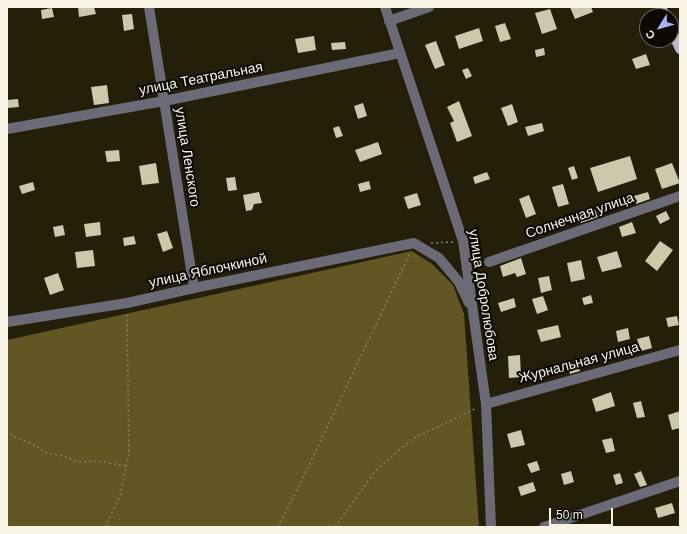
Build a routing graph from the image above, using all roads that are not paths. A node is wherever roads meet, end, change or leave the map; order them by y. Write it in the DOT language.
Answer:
graph roads {
  1 [pos="149,7"];
  2 [pos="384,7"];
  3 [pos="429,7"];
  4 [pos="389,21"];
  5 [pos="400,53"];
  6 [pos="164,102"];
  7 [pos="7,129"];
  8 [pos="680,196"];
  9 [pos="489,262"];
  10 [pos="194,288"];
  11 [pos="473,312"];
  12 [pos="7,322"];
  13 [pos="680,350"];
  14 [pos="486,404"];
  15 [pos="680,481"];
  16 [pos="491,527"];
  17 [pos="544,527"];
  1 -- 6 [label="street, улица Ленского"];
  2 -- 4 [label="street, улица Добролюбова"];
  3 -- 4 [label="street"];
  4 -- 5 [label="street, улица Добролюбова"];
  5 -- 6 [label="street, улица Театральная"];
  5 -- 11 [label="street, улица Добролюбова"];
  6 -- 7 [label="street, улица Театральная"];
  6 -- 10 [label="street, улица Ленского"];
  8 -- 9 [label="street, Солнечная улица"];
  10 -- 11 [label="street, улица Яблочкиной"];
  10 -- 12 [label="street, улица Яблочкиной"];
  11 -- 14 [label="street, улица Добролюбова"];
  13 -- 14 [label="street, Журнальная улица"];
  14 -- 16 [label="street, улица Добролюбова"];
  15 -- 17 [label="street"];
}
